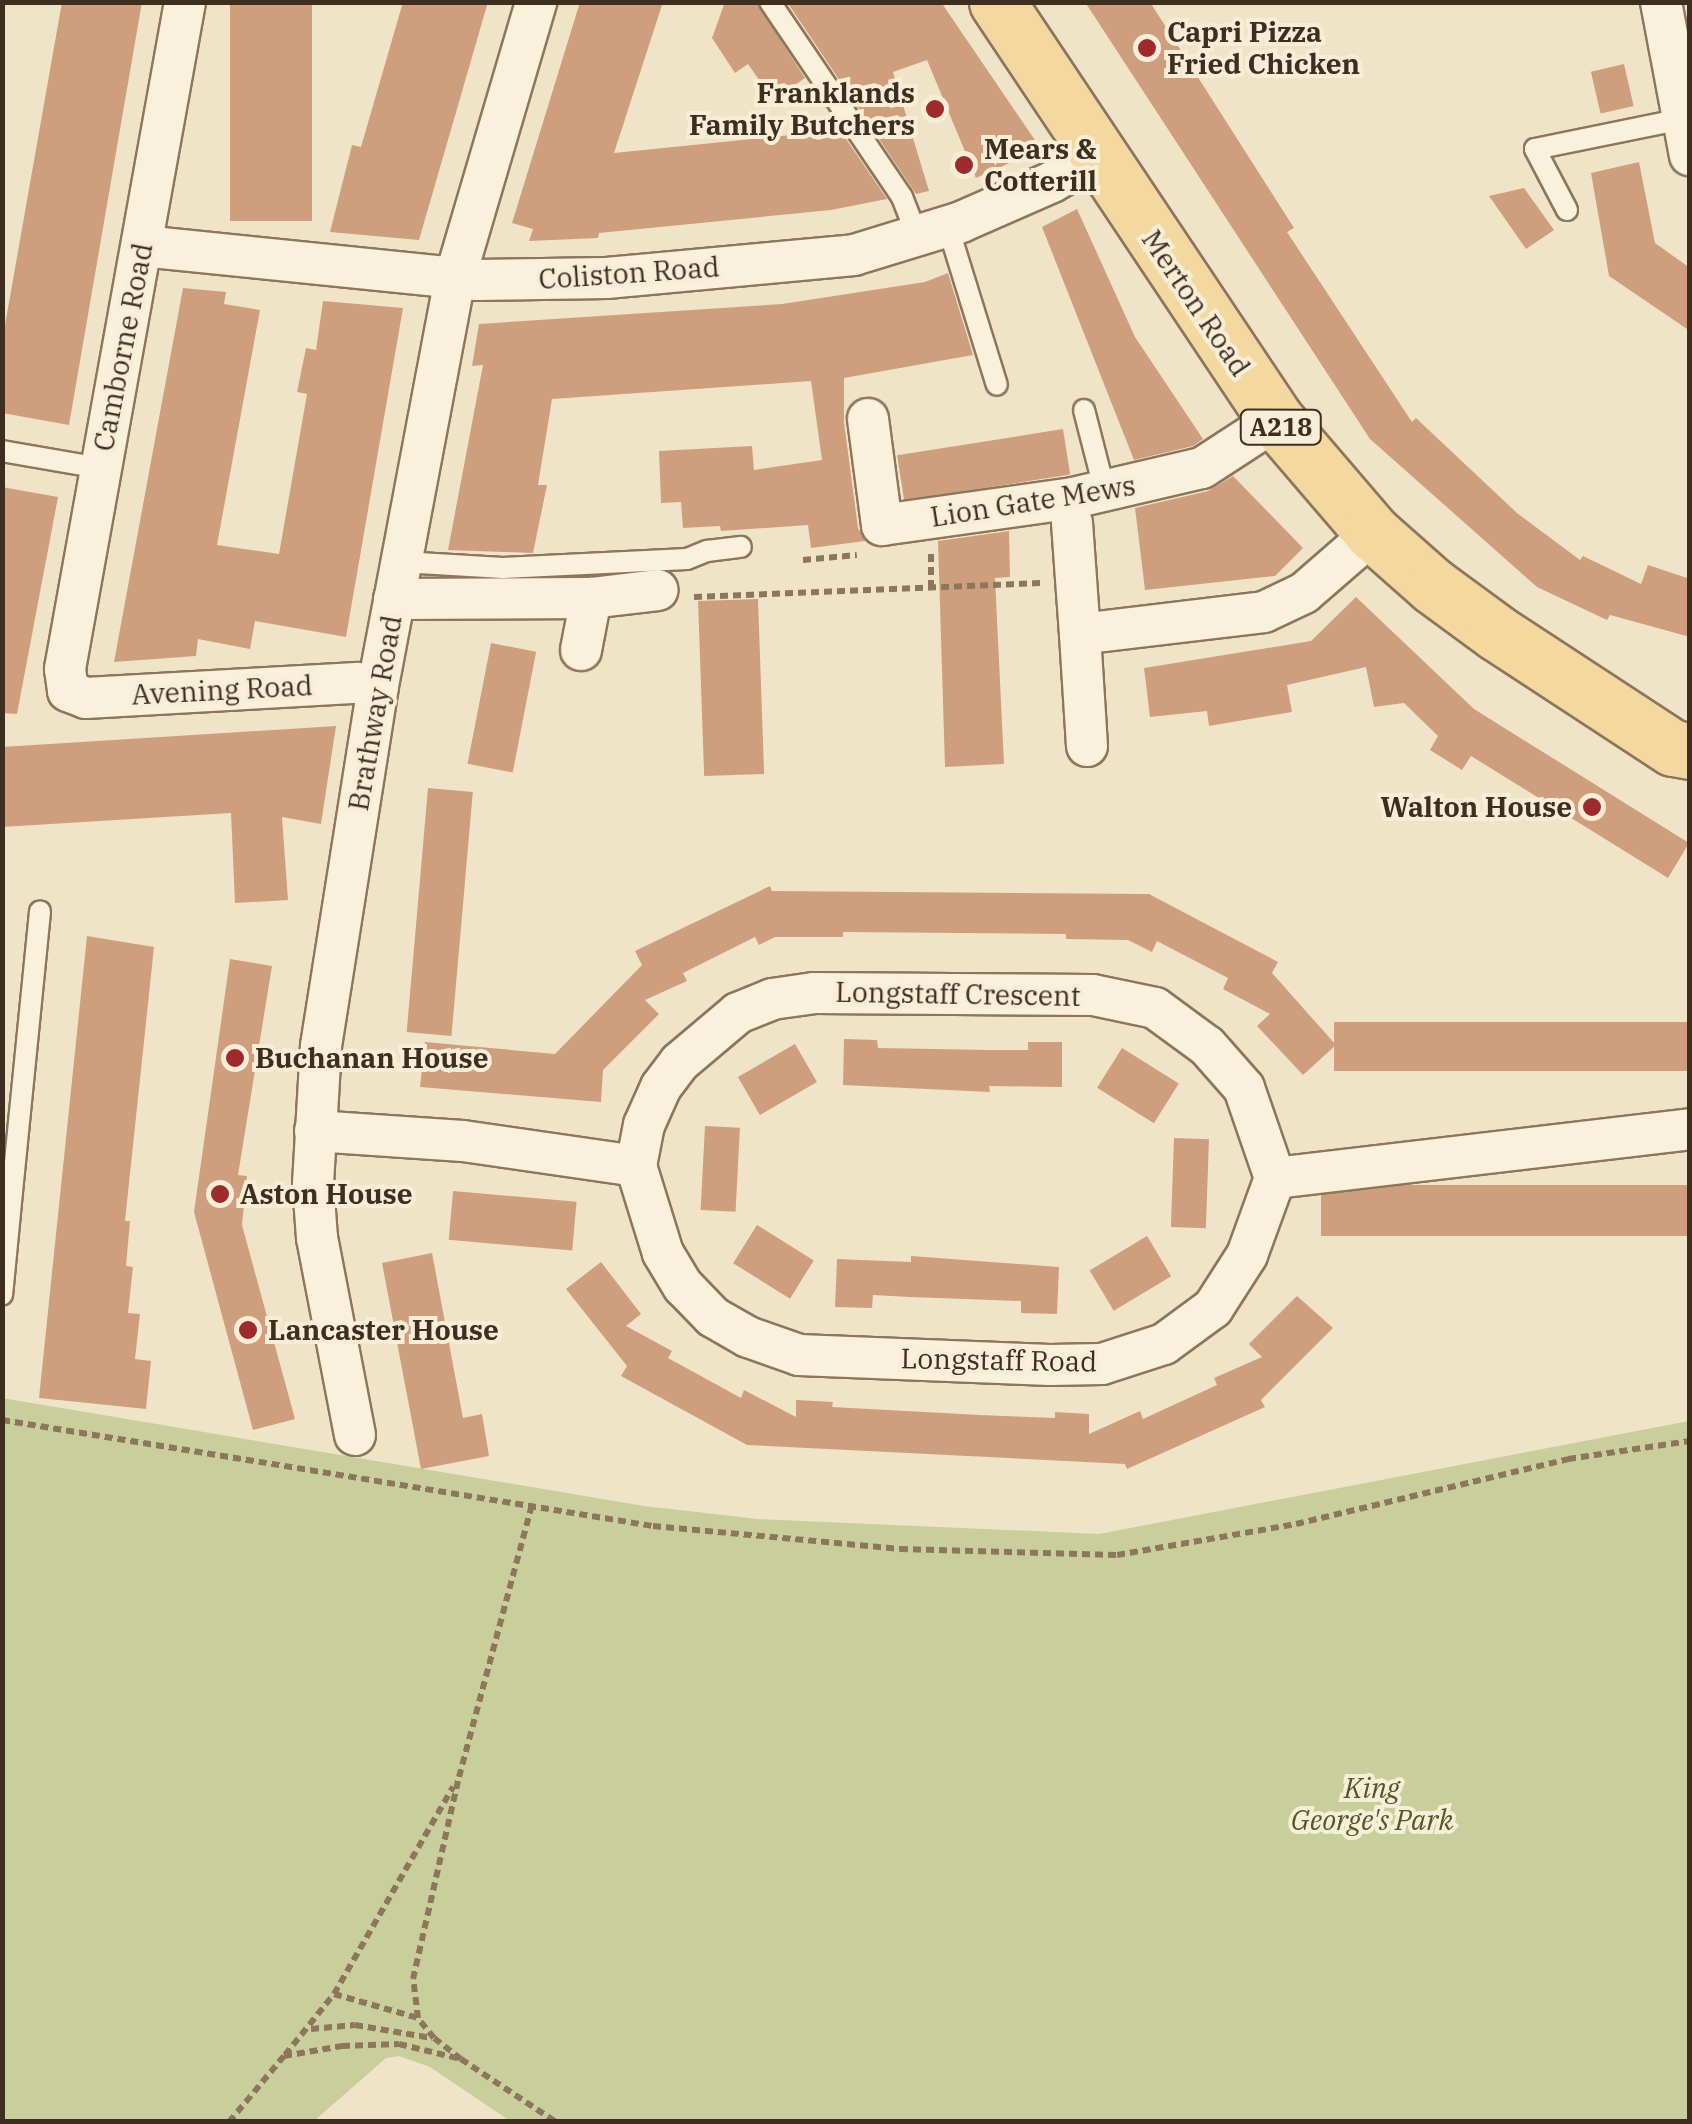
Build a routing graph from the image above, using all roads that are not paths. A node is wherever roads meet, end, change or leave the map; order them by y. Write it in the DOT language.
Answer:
graph roads {
  1 [pos="184,2"];
  2 [pos="536,2"];
  3 [pos="770,2"];
  4 [pos="997,2"];
  5 [pos="1661,2"];
  6 [pos="1687,131"];
  7 [pos="1097,156"];
  8 [pos="1566,210"];
  9 [pos="933,233"];
  10 [pos="142,246"];
  11 [pos="455,278"];
  12 [pos="998,384"];
  13 [pos="1084,410"];
  14 [pos="868,418"];
  15 [pos="1276,420"];
  16 [pos="2,450"];
  17 [pos="100,468"];
  18 [pos="1105,492"];
  19 [pos="1072,523"];
  20 [pos="1373,534"];
  21 [pos="741,548"];
  22 [pos="398,580"];
  23 [pos="658,590"];
  24 [pos="591,598"];
  25 [pos="1080,634"];
  26 [pos="580,650"];
  27 [pos="378,686"];
  28 [pos="68,691"];
  29 [pos="1087,746"];
  30 [pos="1684,761"];
  31 [pos="40,911"];
  32 [pos="1690,1129"];
  33 [pos="316,1132"];
  34 [pos="636,1166"];
  35 [pos="1276,1178"];
  36 [pos="7,1191"];
  37 [pos="2,1295"];
  38 [pos="355,1435"];
  1 -- 10 [label="street, Camborne Road"];
  2 -- 11 [label="street, Brathway Road"];
  3 -- 9 [label="lane"];
  4 -- 7 [label="main road, Merton Road / A218"];
  5 -- 6 [label="street"];
  6 -- 8 [label="lane"];
  7 -- 9 [label="street, Coliston Road"];
  7 -- 15 [label="main road, Merton Road / A218"];
  9 -- 11 [label="street, Coliston Road"];
  9 -- 12 [label="lane"];
  10 -- 11 [label="street, Coliston Road"];
  10 -- 17 [label="street, Camborne Road"];
  11 -- 22 [label="street, Brathway Road"];
  13 -- 18 [label="lane"];
  14 -- 18 [label="street, Lion Gate Mews"];
  15 -- 18 [label="street, Lion Gate Mews"];
  15 -- 20 [label="main road, Merton Road / A218"];
  16 -- 17 [label="lane"];
  17 -- 28 [label="street, Camborne Road"];
  19 -- 25 [label="street"];
  20 -- 25 [label="street"];
  20 -- 30 [label="main road, Merton Road / A218"];
  21 -- 22 [label="lane"];
  22 -- 24 [label="street"];
  22 -- 27 [label="street, Brathway Road"];
  23 -- 24 [label="street"];
  24 -- 26 [label="street"];
  25 -- 29 [label="street"];
  27 -- 28 [label="street, Avening Road"];
  27 -- 33 [label="street, Brathway Road"];
  31 -- 36 [label="lane"];
  32 -- 35 [label="street"];
  33 -- 34 [label="street"];
  33 -- 38 [label="street, Brathway Road"];
  34 -- 35 [label="street, Longstaff Crescent"];
  34 -- 35 [label="street, Longstaff Road"];
  36 -- 37 [label="lane"];
}
